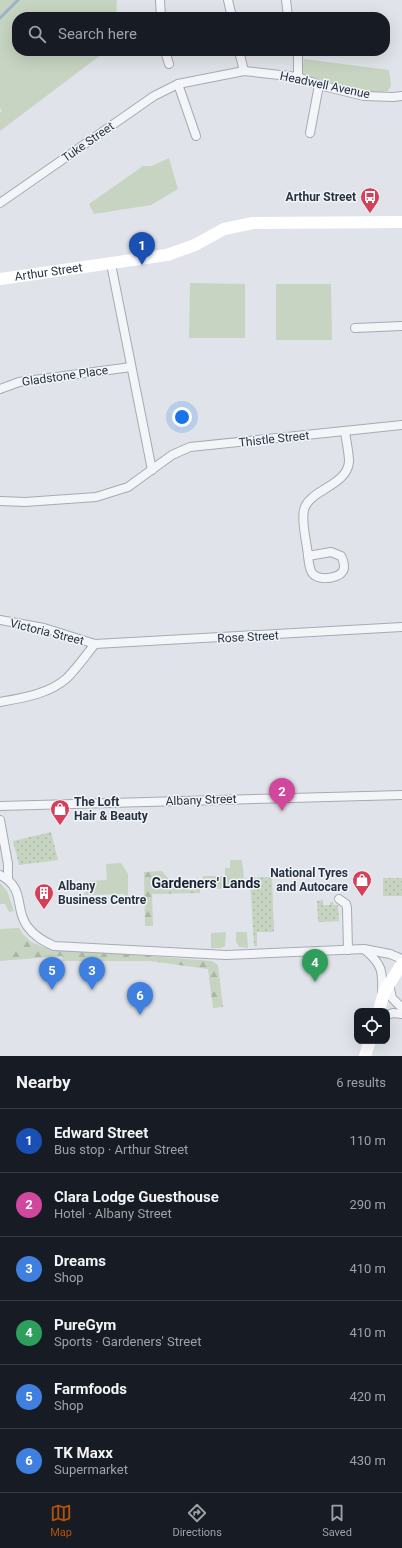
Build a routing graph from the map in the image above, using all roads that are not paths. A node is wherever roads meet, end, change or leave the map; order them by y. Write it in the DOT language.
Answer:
graph roads {
  1 [pos="160,0"];
  2 [pos="228,0"];
  3 [pos="286,0"];
  4 [pos="161,12"];
  5 [pos="231,12"];
  6 [pos="287,12"];
  7 [pos="167,56"];
  8 [pos="240,56"];
  9 [pos="298,56"];
  10 [pos="169,64"];
  11 [pos="244,71"];
  12 [pos="298,77"];
  13 [pos="178,84"];
  14 [pos="319,85"];
  15 [pos="402,96"];
  16 [pos="310,133"];
  17 [pos="196,136"];
  18 [pos="0,203"];
  19 [pos="402,222"];
  20 [pos="111,264"];
  21 [pos="0,279"];
  22 [pos="402,326"];
  23 [pos="355,328"];
  24 [pos="131,367"];
  25 [pos="0,389"];
  26 [pos="402,424"];
  27 [pos="345,431"];
  28 [pos="152,470"];
  29 [pos="0,501"];
  30 [pos="308,556"];
  31 [pos="0,620"];
  32 [pos="402,627"];
  33 [pos="95,644"];
  34 [pos="0,702"];
  35 [pos="402,795"];
  36 [pos="0,806"];
  37 [pos="0,820"];
  38 [pos="4,877"];
  39 [pos="339,899"];
  40 [pos="364,949"];
  41 [pos="348,950"];
  42 [pos="402,959"];
  43 [pos="402,964"];
  44 [pos="389,981"];
  45 [pos="382,996"];
  46 [pos="380,1008"];
  47 [pos="402,1008"];
  48 [pos="390,1014"];
  49 [pos="402,1014"];
  50 [pos="369,1044"];
  51 [pos="365,1056"];
  1 -- 4 [label="street"];
  2 -- 5 [label="street"];
  3 -- 6 [label="street"];
  7 -- 10 [label="street"];
  8 -- 11 [label="street"];
  9 -- 12 [label="street"];
  11 -- 12 [label="street, Headwell Avenue"];
  11 -- 13 [label="street, Headwell Avenue"];
  12 -- 14 [label="street, Headwell Avenue"];
  13 -- 17 [label="street"];
  13 -- 18 [label="street, Tuke Street"];
  14 -- 15 [label="street, Headwell Avenue"];
  14 -- 16 [label="street"];
  19 -- 20 [label="street, Arthur Street"];
  20 -- 21 [label="street, Arthur Street"];
  20 -- 24 [label="street"];
  22 -- 23 [label="street"];
  24 -- 25 [label="street, Gladstone Place"];
  24 -- 28 [label="street"];
  26 -- 27 [label="street, Thistle Street"];
  27 -- 28 [label="street, Thistle Street"];
  27 -- 30 [label="street"];
  28 -- 29 [label="street, Thistle Street"];
  30 -- 30 [label="street"];
  31 -- 33 [label="street, Victoria Street"];
  32 -- 33 [label="street, Rose Street"];
  33 -- 34 [label="street"];
  35 -- 36 [label="street, Albany Street"];
  37 -- 38 [label="street"];
  38 -- 41 [label="street"];
  39 -- 41 [label="street"];
  40 -- 41 [label="street"];
  40 -- 42 [label="street"];
  40 -- 45 [label="street"];
  43 -- 44 [label="street"];
  44 -- 45 [label="street"];
  44 -- 47 [label="street"];
  45 -- 46 [label="street"];
  48 -- 49 [label="street"];
  50 -- 51 [label="street"];
}
